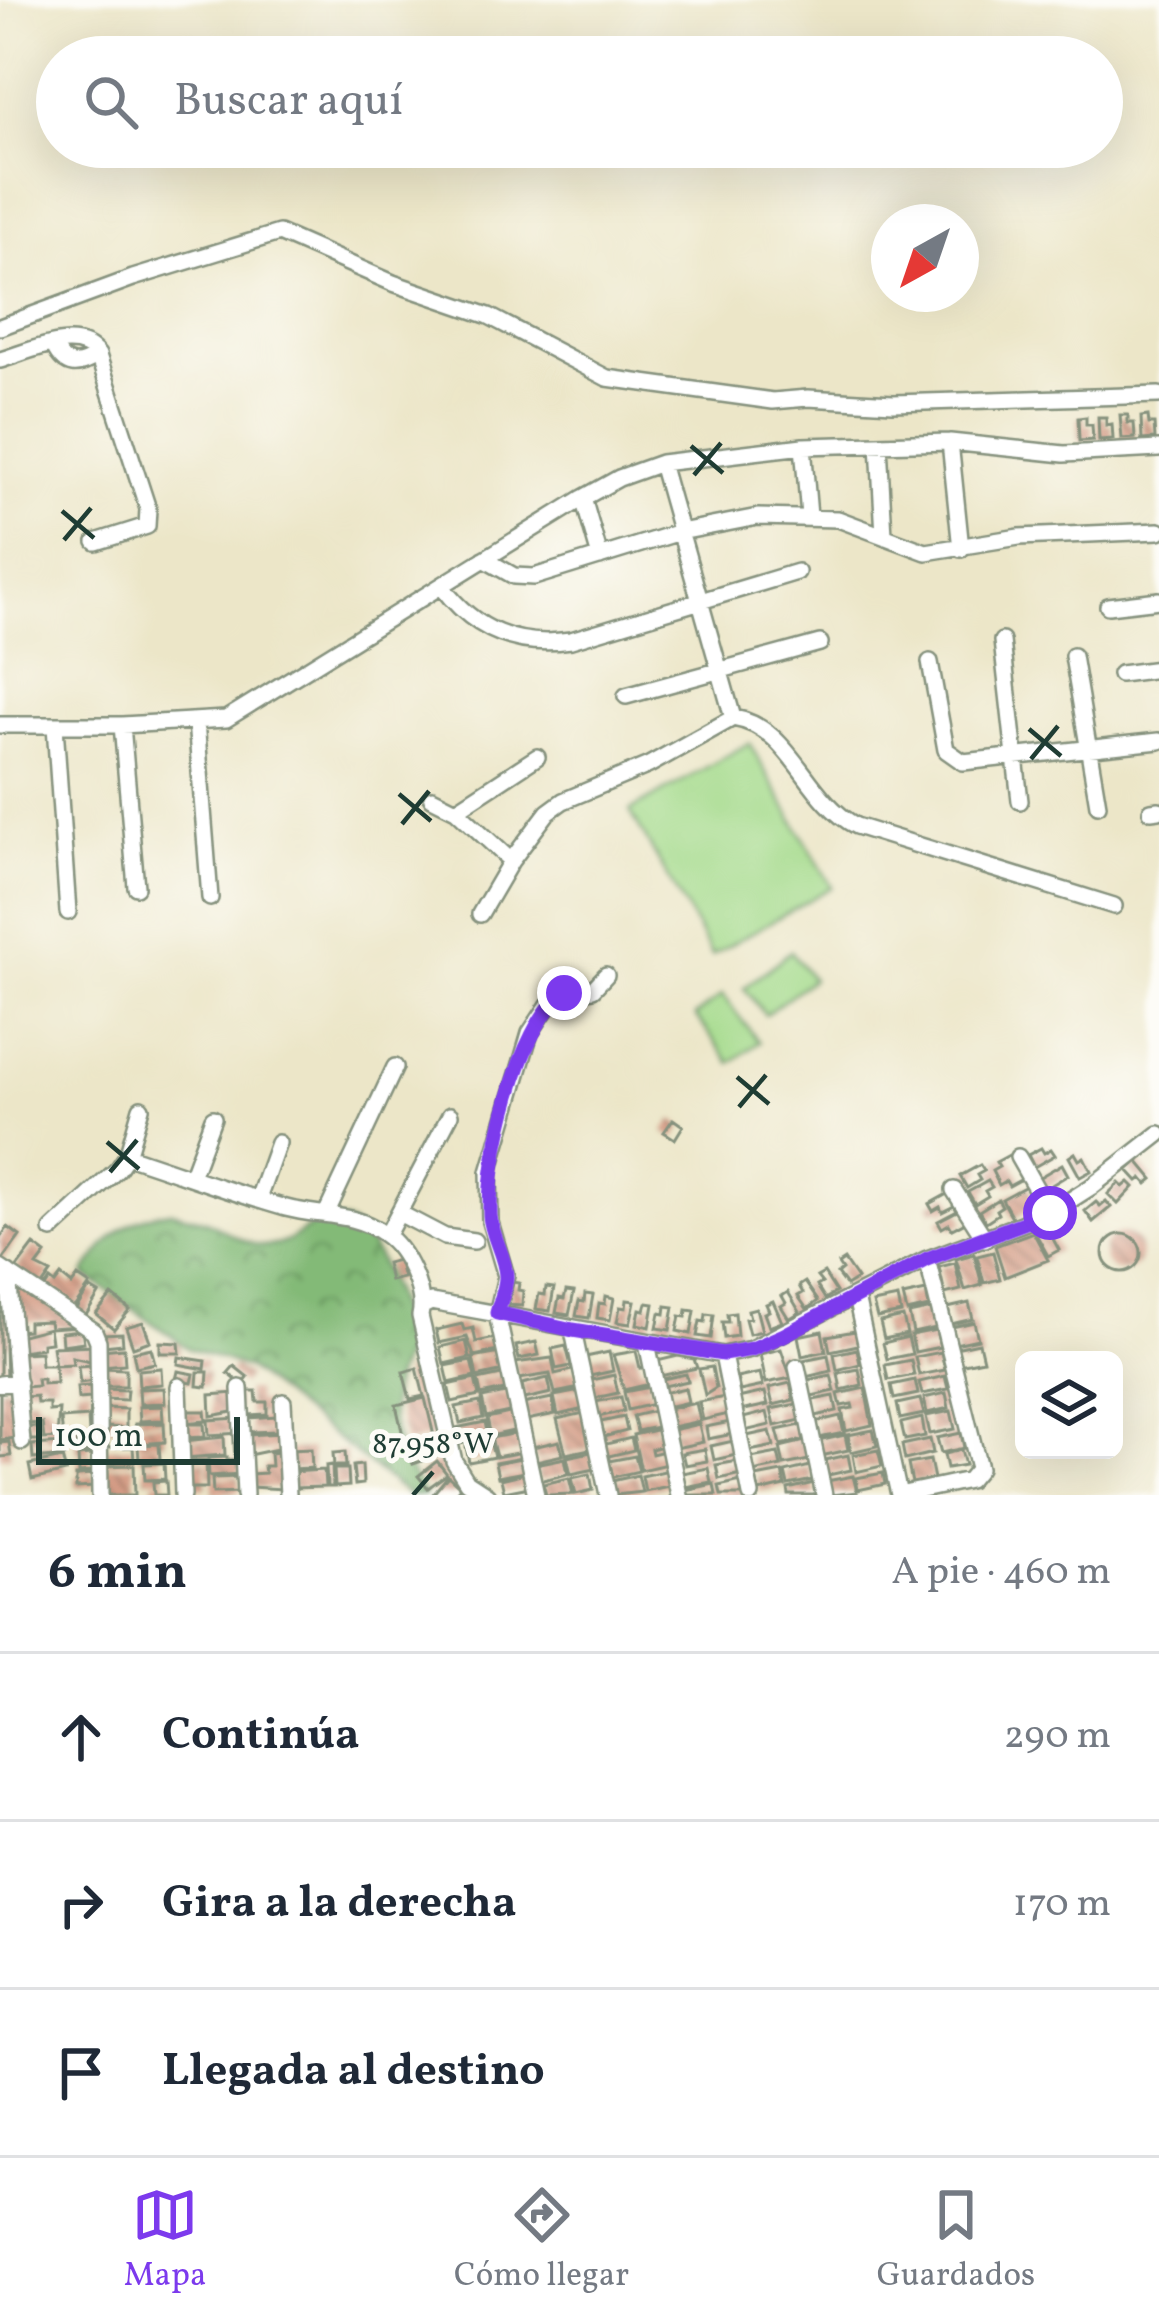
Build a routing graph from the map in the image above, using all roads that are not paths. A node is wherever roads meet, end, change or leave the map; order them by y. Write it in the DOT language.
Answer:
graph roads {
  1 [pos="0,327"];
  2 [pos="0,360"];
  3 [pos="1159,394"];
  4 [pos="950,442"];
  5 [pos="879,444"];
  6 [pos="803,446"];
  7 [pos="1159,449"];
  8 [pos="661,463"];
  9 [pos="583,498"];
  10 [pos="809,516"];
  11 [pos="1159,531"];
  12 [pos="680,532"];
  13 [pos="884,535"];
  14 [pos="96,542"];
  15 [pos="961,549"];
  16 [pos="600,556"];
  17 [pos="484,559"];
  18 [pos="797,572"];
  19 [pos="442,587"];
  20 [pos="1159,600"];
  21 [pos="700,602"];
  22 [pos="1108,606"];
  23 [pos="1002,641"];
  24 [pos="820,643"];
  25 [pos="1073,656"];
  26 [pos="930,662"];
  27 [pos="1159,669"];
  28 [pos="719,671"];
  29 [pos="1120,674"];
  30 [pos="626,696"];
  31 [pos="733,718"];
  32 [pos="196,721"];
  33 [pos="0,725"];
  34 [pos="122,725"];
  35 [pos="56,726"];
  36 [pos="1159,741"];
  37 [pos="1088,751"];
  38 [pos="538,758"];
  39 [pos="1016,758"];
  40 [pos="432,798"];
  41 [pos="1020,801"];
  42 [pos="1098,805"];
  43 [pos="456,810"];
  44 [pos="511,861"];
  45 [pos="136,886"];
  46 [pos="211,898"];
  47 [pos="1114,906"];
  48 [pos="68,912"];
  49 [pos="480,914"];
  50 [pos="606,975"];
  51 [pos="395,1067"];
  52 [pos="141,1108"];
  53 [pos="450,1115"];
  54 [pos="213,1118"];
  55 [pos="1159,1134"];
  56 [pos="278,1143"];
  57 [pos="127,1156"];
  58 [pos="1018,1156"];
  59 [pos="191,1177"];
  60 [pos="954,1190"];
  61 [pos="258,1199"];
  62 [pos="327,1212"];
  63 [pos="399,1213"];
  64 [pos="1050,1213"];
  65 [pos="52,1230"];
  66 [pos="387,1235"];
  67 [pos="985,1239"];
  68 [pos="474,1241"];
  69 [pos="927,1259"];
  70 [pos="4,1270"];
  71 [pos="856,1297"];
  72 [pos="423,1306"];
  73 [pos="497,1313"];
  74 [pos="573,1330"];
  75 [pos="647,1342"];
  76 [pos="723,1354"];
  77 [pos="797,1367"];
  78 [pos="18,1382"];
  79 [pos="0,1384"];
  80 [pos="179,1386"];
  81 [pos="240,1388"];
  82 [pos="283,1402"];
  83 [pos="22,1442"];
  84 [pos="100,1495"];
  85 [pos="183,1495"];
  86 [pos="244,1495"];
  87 [pos="288,1495"];
  88 [pos="487,1495"];
  89 [pos="536,1495"];
  90 [pos="608,1495"];
  91 [pos="680,1495"];
  92 [pos="752,1495"];
  93 [pos="824,1495"];
  94 [pos="899,1495"];
  1 -- 3 [label="street"];
  2 -- 14 [label="street"];
  4 -- 5 [label="street"];
  4 -- 7 [label="street"];
  4 -- 15 [label="street"];
  5 -- 6 [label="street"];
  5 -- 13 [label="street"];
  6 -- 8 [label="street"];
  6 -- 10 [label="street"];
  8 -- 9 [label="street"];
  8 -- 12 [label="street"];
  9 -- 16 [label="street"];
  9 -- 17 [label="street"];
  10 -- 12 [label="street"];
  10 -- 13 [label="street"];
  11 -- 15 [label="street"];
  12 -- 16 [label="street"];
  12 -- 21 [label="street"];
  13 -- 15 [label="street"];
  16 -- 17 [label="street"];
  17 -- 19 [label="street"];
  18 -- 21 [label="street"];
  19 -- 21 [label="street"];
  19 -- 32 [label="street"];
  20 -- 22 [label="street"];
  21 -- 28 [label="street"];
  23 -- 39 [label="street"];
  24 -- 28 [label="street"];
  25 -- 37 [label="street"];
  26 -- 39 [label="street"];
  27 -- 29 [label="street"];
  28 -- 30 [label="street"];
  28 -- 31 [label="street"];
  31 -- 44 [label="street"];
  31 -- 47 [label="street"];
  32 -- 34 [label="street"];
  32 -- 46 [label="street"];
  33 -- 35 [label="street"];
  34 -- 35 [label="street"];
  34 -- 45 [label="street"];
  35 -- 48 [label="street"];
  36 -- 37 [label="street"];
  37 -- 39 [label="street"];
  37 -- 42 [label="street"];
  38 -- 43 [label="street"];
  39 -- 41 [label="street"];
  40 -- 43 [label="street"];
  43 -- 44 [label="street"];
  44 -- 49 [label="street"];
  50 -- 73 [label="street"];
  51 -- 62 [label="street"];
  52 -- 57 [label="street"];
  53 -- 63 [label="street"];
  54 -- 59 [label="street"];
  55 -- 64 [label="street"];
  56 -- 61 [label="street"];
  57 -- 59 [label="street"];
  57 -- 65 [label="street"];
  58 -- 64 [label="street"];
  59 -- 61 [label="street"];
  60 -- 67 [label="street"];
  61 -- 62 [label="street"];
  62 -- 66 [label="street"];
  63 -- 66 [label="street"];
  63 -- 68 [label="street"];
  64 -- 67 [label="street"];
  66 -- 72 [label="street"];
  67 -- 69 [label="street"];
  69 -- 71 [label="street"];
  69 -- 94 [label="street"];
  70 -- 78 [label="street"];
  70 -- 84 [label="street"];
  71 -- 76 [label="street"];
  71 -- 94 [label="street"];
  72 -- 73 [label="street"];
  72 -- 88 [label="street"];
  73 -- 74 [label="street"];
  73 -- 89 [label="street"];
  74 -- 75 [label="street"];
  74 -- 90 [label="street"];
  75 -- 76 [label="street"];
  75 -- 91 [label="street"];
  76 -- 92 [label="street"];
  77 -- 93 [label="street"];
  78 -- 79 [label="street"];
  78 -- 83 [label="street"];
  80 -- 85 [label="street"];
  81 -- 86 [label="street"];
  82 -- 87 [label="street"];
}
